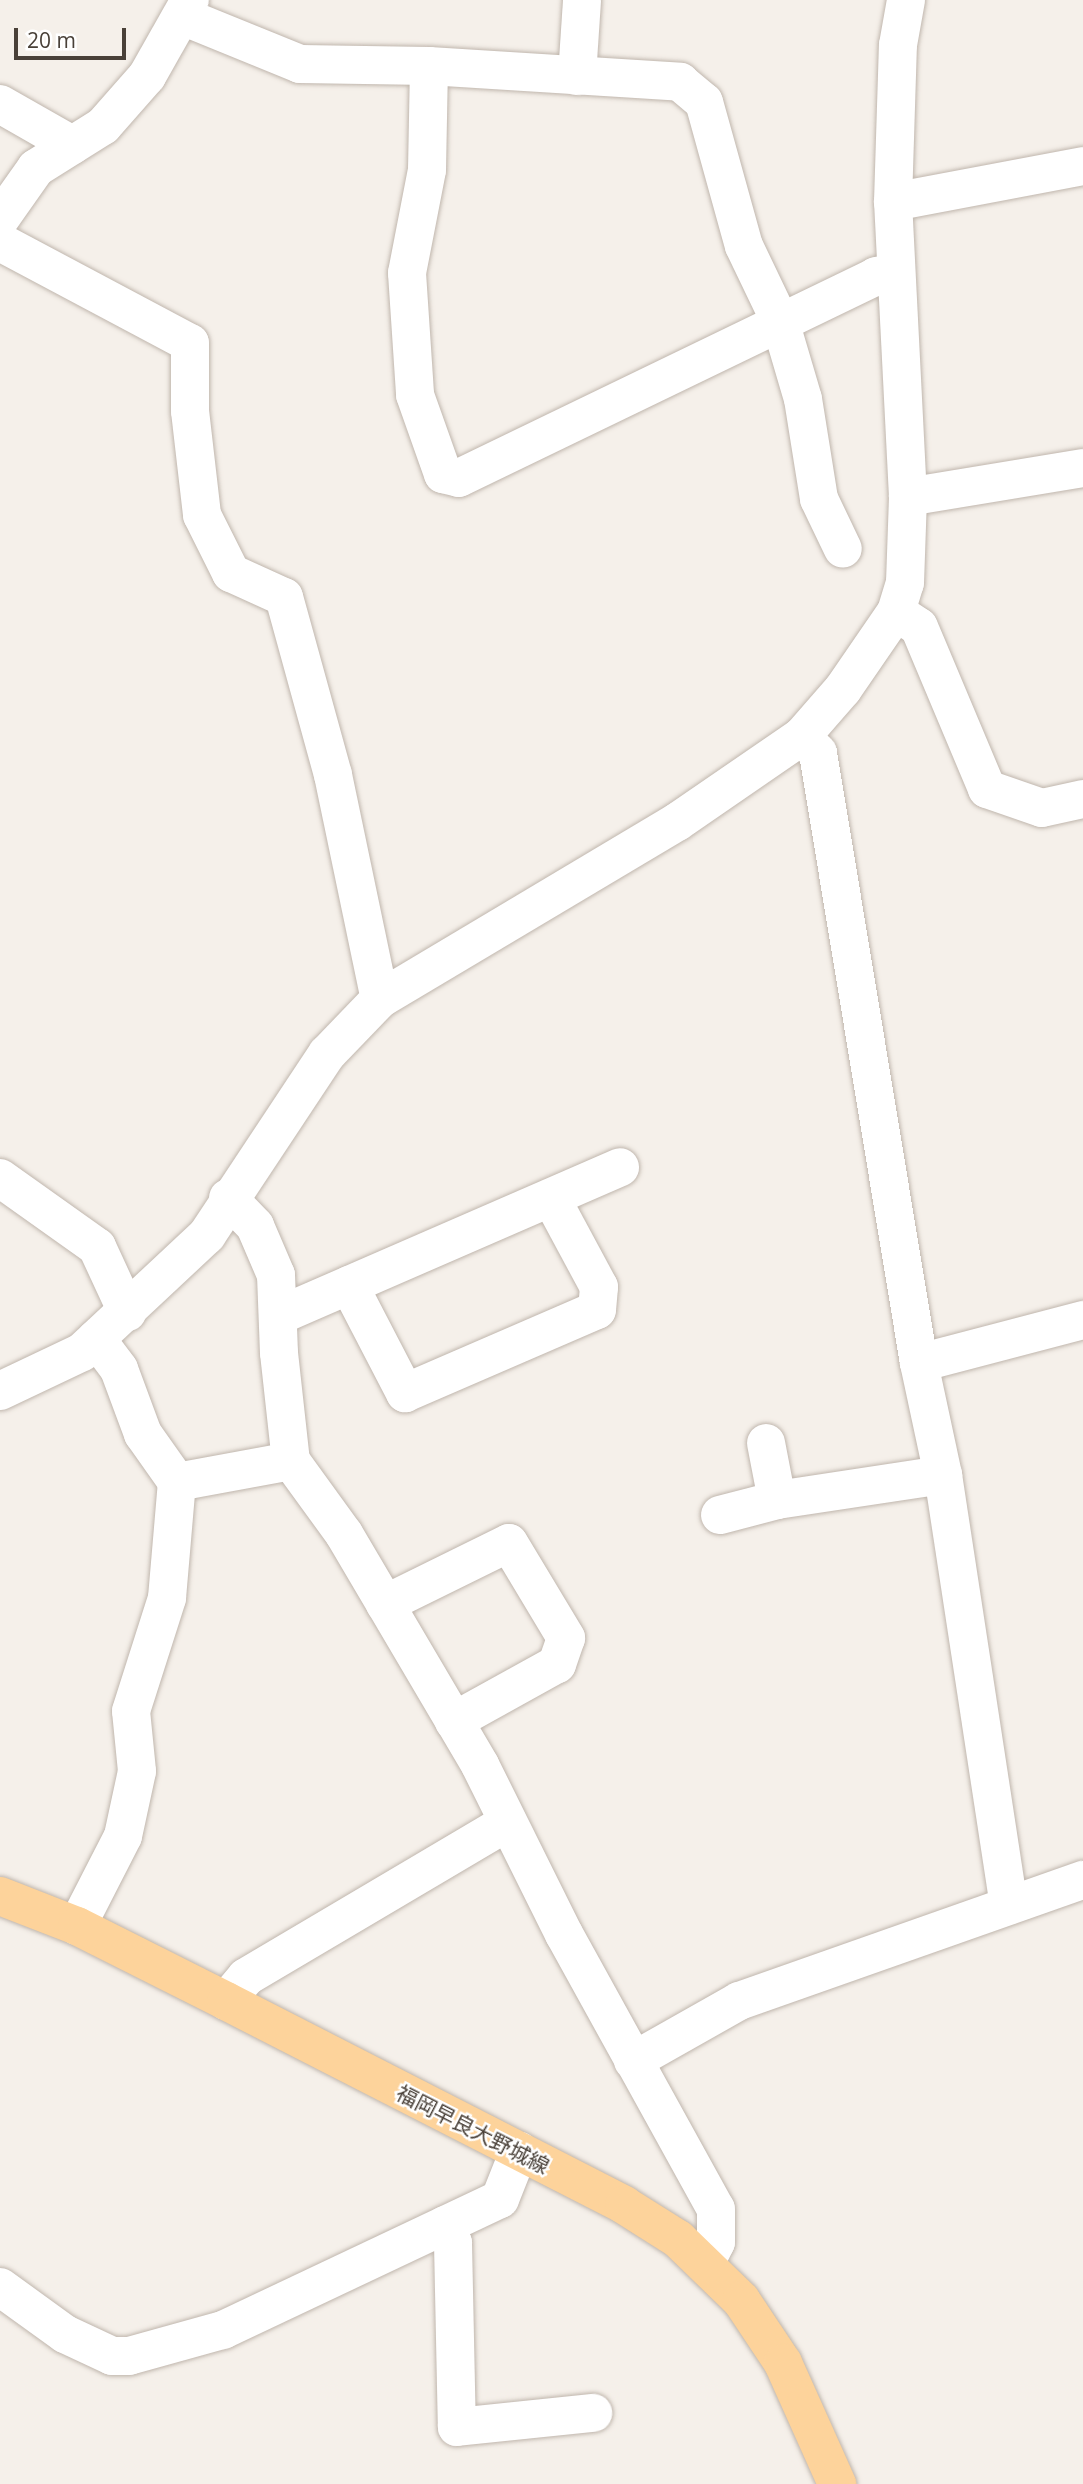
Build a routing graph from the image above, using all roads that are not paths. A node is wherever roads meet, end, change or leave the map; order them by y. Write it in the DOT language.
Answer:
graph roads {
  1 [pos="582,0"];
  2 [pos="907,4"];
  3 [pos="186,8"];
  4 [pos="429,66"];
  5 [pos="577,76"];
  6 [pos="0,104"];
  7 [pos="72,145"];
  8 [pos="1083,166"];
  9 [pos="893,202"];
  10 [pos="0,219"];
  11 [pos="0,242"];
  12 [pos="896,273"];
  13 [pos="780,321"];
  14 [pos="1083,468"];
  15 [pos="908,497"];
  16 [pos="844,549"];
  17 [pos="896,612"];
  18 [pos="802,736"];
  19 [pos="1083,799"];
  20 [pos="380,999"];
  21 [pos="620,1167"];
  22 [pos="0,1178"];
  23 [pos="228,1198"];
  24 [pos="551,1198"];
  25 [pos="349,1285"];
  26 [pos="127,1312"];
  27 [pos="278,1317"];
  28 [pos="1083,1320"];
  29 [pos="96,1339"];
  30 [pos="919,1363"];
  31 [pos="0,1391"];
  32 [pos="766,1443"];
  33 [pos="291,1461"];
  34 [pos="943,1475"];
  35 [pos="177,1482"];
  36 [pos="777,1500"];
  37 [pos="720,1515"];
  38 [pos="385,1604"];
  39 [pos="454,1721"];
  40 [pos="508,1822"];
  41 [pos="1083,1880"];
  42 [pos="0,1896"];
  43 [pos="1009,1905"];
  44 [pos="77,1926"];
  45 [pos="226,2001"];
  46 [pos="633,2061"];
  47 [pos="519,2151"];
  48 [pos="445,2225"];
  49 [pos="705,2264"];
  50 [pos="0,2287"];
  51 [pos="593,2413"];
  52 [pos="837,2484"];
  1 -- 5 [label="street"];
  2 -- 9 [label="street"];
  3 -- 4 [label="street"];
  3 -- 7 [label="street"];
  4 -- 5 [label="street"];
  4 -- 13 [label="street"];
  5 -- 13 [label="street"];
  6 -- 7 [label="street"];
  7 -- 10 [label="street"];
  8 -- 9 [label="street"];
  9 -- 12 [label="street"];
  11 -- 20 [label="street"];
  12 -- 13 [label="street"];
  12 -- 15 [label="street"];
  13 -- 16 [label="street"];
  14 -- 15 [label="street"];
  15 -- 17 [label="street"];
  17 -- 18 [label="street"];
  17 -- 19 [label="street"];
  18 -- 20 [label="street"];
  18 -- 30 [label="street"];
  20 -- 23 [label="street"];
  21 -- 24 [label="street"];
  22 -- 26 [label="street"];
  23 -- 26 [label="street"];
  23 -- 27 [label="street"];
  24 -- 25 [label="street"];
  24 -- 25 [label="street"];
  25 -- 27 [label="street"];
  26 -- 29 [label="street"];
  27 -- 33 [label="street"];
  28 -- 30 [label="street"];
  29 -- 31 [label="street"];
  29 -- 35 [label="street"];
  30 -- 34 [label="street"];
  32 -- 36 [label="street"];
  33 -- 35 [label="street"];
  33 -- 38 [label="street"];
  34 -- 36 [label="street"];
  34 -- 43 [label="street"];
  35 -- 44 [label="street"];
  36 -- 37 [label="street"];
  38 -- 39 [label="street"];
  38 -- 39 [label="street"];
  39 -- 40 [label="street"];
  40 -- 45 [label="street"];
  40 -- 46 [label="street"];
  41 -- 43 [label="street"];
  42 -- 44 [label="main road, 福岡早良大野城線"];
  43 -- 46 [label="street"];
  44 -- 45 [label="main road, 福岡早良大野城線"];
  45 -- 47 [label="main road, 福岡早良大野城線"];
  46 -- 49 [label="street"];
  47 -- 48 [label="street"];
  47 -- 49 [label="main road, 福岡早良大野城線"];
  48 -- 50 [label="street"];
  48 -- 51 [label="street"];
  49 -- 52 [label="main road, 福岡早良大野城線"];
}
